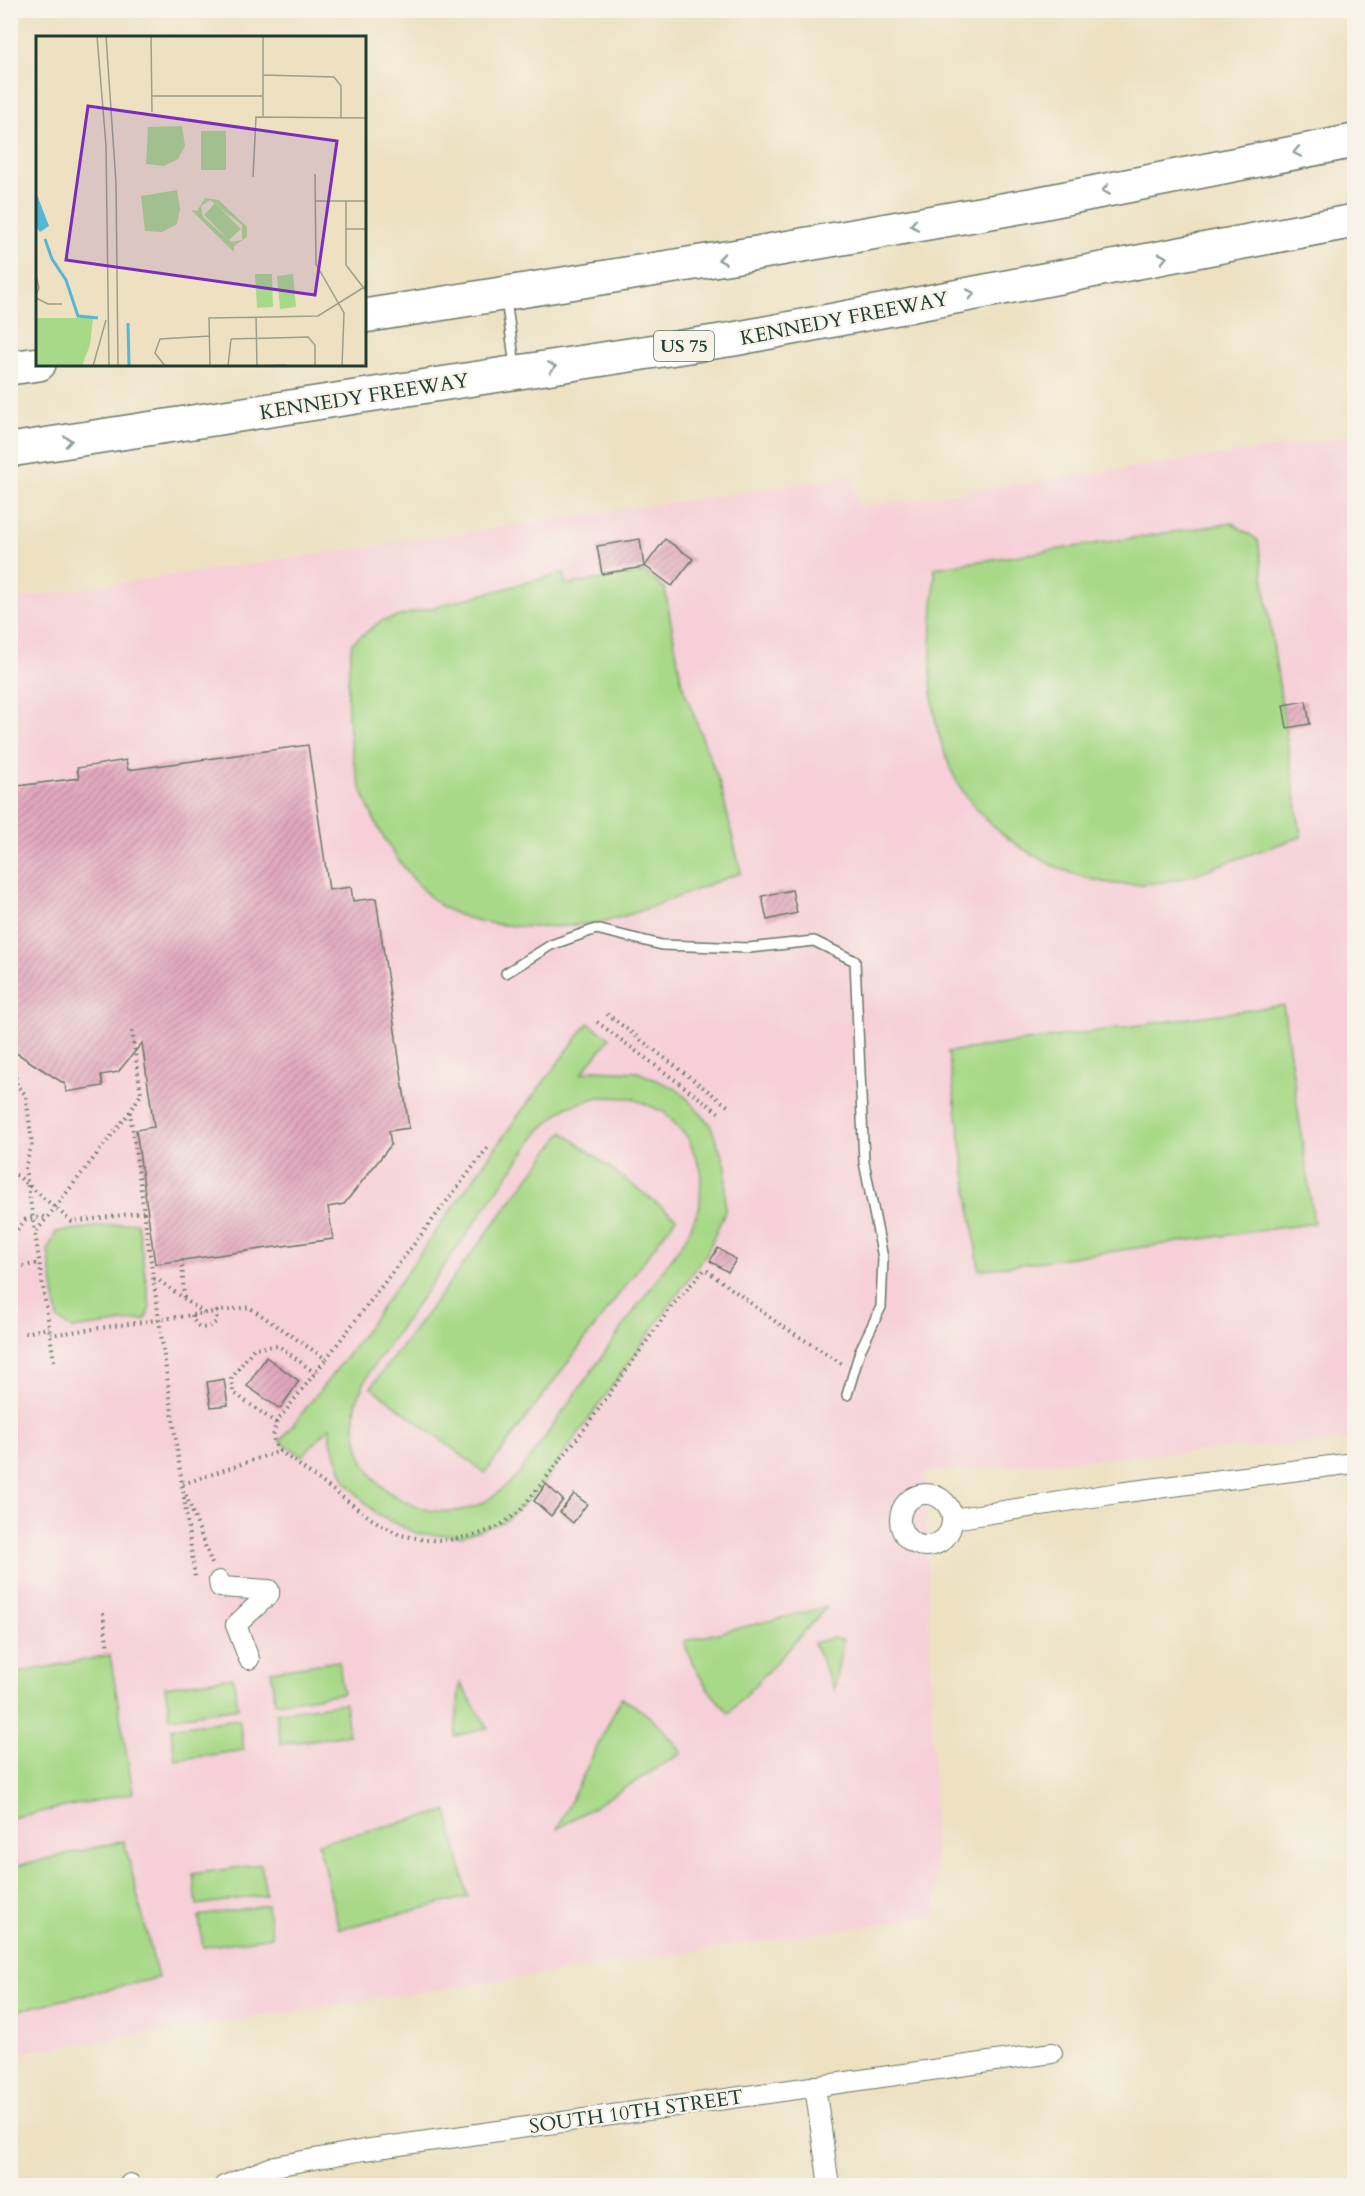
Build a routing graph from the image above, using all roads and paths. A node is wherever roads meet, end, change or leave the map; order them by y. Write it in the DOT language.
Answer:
graph roads {
  1 [pos="1354,141"];
  2 [pos="1354,222"];
  3 [pos="505,294"];
  4 [pos="366,316"];
  5 [pos="36,364"];
  6 [pos="10,368"];
  7 [pos="516,372"];
  8 [pos="10,450"];
  9 [pos="506,973"];
  10 [pos="607,1014"];
  11 [pos="597,1022"];
  12 [pos="132,1031"];
  13 [pos="12,1053"];
  14 [pos="729,1107"];
  15 [pos="130,1112"];
  16 [pos="722,1116"];
  17 [pos="489,1146"];
  18 [pos="10,1173"];
  19 [pos="28,1184"];
  20 [pos="55,1208"];
  21 [pos="144,1212"];
  22 [pos="49,1215"];
  23 [pos="33,1218"];
  24 [pos="35,1233"];
  25 [pos="10,1239"];
  26 [pos="182,1260"];
  27 [pos="40,1263"];
  28 [pos="17,1267"];
  29 [pos="154,1279"];
  30 [pos="184,1298"];
  31 [pos="217,1311"];
  32 [pos="204,1313"];
  33 [pos="192,1315"];
  34 [pos="160,1319"];
  35 [pos="49,1328"];
  36 [pos="25,1333"];
  37 [pos="50,1335"];
  38 [pos="326,1359"];
  39 [pos="54,1361"];
  40 [pos="854,1371"];
  41 [pos="315,1373"];
  42 [pos="847,1395"];
  43 [pos="276,1423"];
  44 [pos="280,1451"];
  45 [pos="1354,1463"];
  46 [pos="183,1484"];
  47 [pos="184,1493"];
  48 [pos="953,1519"];
  49 [pos="195,1577"];
  50 [pos="219,1581"];
  51 [pos="103,1613"];
  52 [pos="108,1649"];
  53 [pos="249,1659"];
  54 [pos="1052,2053"];
  55 [pos="815,2086"];
  56 [pos="224,2186"];
  57 [pos="828,2186"];
  1 -- 3 [label="highway, one-way"];
  7 -- 2 [label="highway, KENNEDY FREEWAY / US 75, one-way"];
  3 -- 4 [label="highway"];
  3 -- 7 [label="lane"];
  5 -- 6 [label="highway"];
  8 -- 7 [label="highway, KENNEDY FREEWAY / US 75, one-way"];
  9 -- 40 [label="lane"];
  10 -- 14 [label="path"];
  11 -- 16 [label="path"];
  12 -- 15 [label="path"];
  13 -- 19 [label="path"];
  15 -- 20 [label="path"];
  15 -- 21 [label="path"];
  17 -- 38 [label="path"];
  18 -- 19 [label="path"];
  19 -- 20 [label="path"];
  19 -- 23 [label="path"];
  20 -- 21 [label="path"];
  20 -- 22 [label="path"];
  21 -- 29 [label="path"];
  22 -- 23 [label="path"];
  22 -- 24 [label="path"];
  23 -- 24 [label="path"];
  23 -- 25 [label="path"];
  24 -- 27 [label="path"];
  26 -- 30 [label="path"];
  27 -- 28 [label="path"];
  27 -- 35 [label="path"];
  29 -- 30 [label="path"];
  29 -- 34 [label="path"];
  30 -- 32 [label="path"];
  31 -- 32 [label="path"];
  31 -- 33 [label="path"];
  31 -- 38 [label="path"];
  32 -- 33 [label="path"];
  33 -- 34 [label="path"];
  34 -- 37 [label="path"];
  34 -- 46 [label="path"];
  35 -- 36 [label="path"];
  35 -- 37 [label="path"];
  37 -- 39 [label="path"];
  38 -- 41 [label="path"];
  40 -- 42 [label="lane"];
  40 -- 44 [label="path"];
  41 -- 43 [label="path"];
  41 -- 43 [label="path"];
  43 -- 44 [label="path"];
  44 -- 46 [label="path"];
  45 -- 48 [label="street"];
  46 -- 47 [label="path"];
  47 -- 49 [label="path"];
  47 -- 50 [label="path"];
  50 -- 53 [label="street"];
  51 -- 52 [label="path"];
  54 -- 55 [label="street, SOUTH 10TH STREET"];
  55 -- 56 [label="street, SOUTH 10TH STREET"];
  55 -- 57 [label="street"];
}
